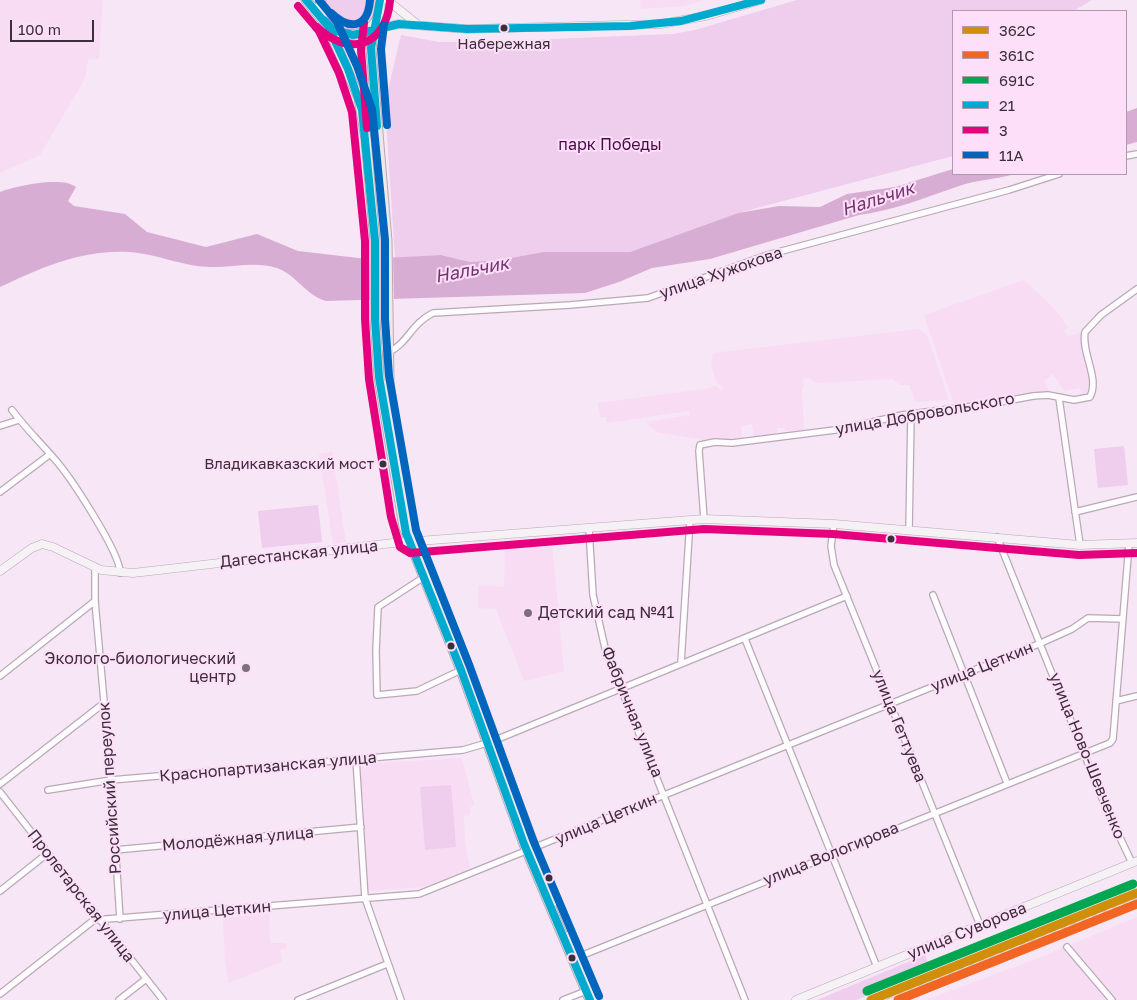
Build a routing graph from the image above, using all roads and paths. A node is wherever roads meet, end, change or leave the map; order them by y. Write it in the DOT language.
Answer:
graph roads {
  1 [pos="306,0"];
  2 [pos="321,0"];
  3 [pos="382,0"];
  4 [pos="761,0"];
  5 [pos="326,23"];
  6 [pos="417,24"];
  7 [pos="371,28"];
  8 [pos="1056,175"];
  9 [pos="1137,289"];
  10 [pos="389,352"];
  11 [pos="1059,398"];
  12 [pos="12,410"];
  13 [pos="911,414"];
  14 [pos="19,420"];
  15 [pos="0,426"];
  16 [pos="49,455"];
  17 [pos="0,492"];
  18 [pos="1137,497"];
  19 [pos="1075,512"];
  20 [pos="704,519"];
  21 [pos="690,520"];
  22 [pos="834,524"];
  23 [pos="589,529"];
  24 [pos="909,530"];
  25 [pos="997,537"];
  26 [pos="413,543"];
  27 [pos="1133,543"];
  28 [pos="1080,545"];
  29 [pos="95,568"];
  30 [pos="0,570"];
  31 [pos="120,573"];
  32 [pos="424,577"];
  33 [pos="933,595"];
  34 [pos="847,596"];
  35 [pos="95,601"];
  36 [pos="1123,618"];
  37 [pos="745,639"];
  38 [pos="1041,643"];
  39 [pos="681,663"];
  40 [pos="461,670"];
  41 [pos="964,674"];
  42 [pos="0,676"];
  43 [pos="620,688"];
  44 [pos="1137,696"];
  45 [pos="1116,701"];
  46 [pos="104,704"];
  47 [pos="889,704"];
  48 [pos="490,742"];
  49 [pos="789,745"];
  50 [pos="1085,752"];
  51 [pos="356,759"];
  52 [pos="111,780"];
  53 [pos="0,784"];
  54 [pos="1007,784"];
  55 [pos="48,790"];
  56 [pos="0,792"];
  57 [pos="664,795"];
  58 [pos="934,813"];
  59 [pos="361,827"];
  60 [pos="115,850"];
  61 [pos="531,850"];
  62 [pos="48,853"];
  63 [pos="831,855"];
  64 [pos="1135,862"];
  65 [pos="0,890"];
  66 [pos="365,898"];
  67 [pos="708,904"];
  68 [pos="100,919"];
  69 [pos="120,919"];
  70 [pos="980,925"];
  71 [pos="1067,947"];
  72 [pos="578,957"];
  73 [pos="387,964"];
  74 [pos="877,967"];
  75 [pos="146,979"];
  76 [pos="586,991"];
  77 [pos="0,994"];
  78 [pos="119,1000"];
  79 [pos="163,1000"];
  80 [pos="298,1000"];
  81 [pos="402,1000"];
  82 [pos="562,1000"];
  83 [pos="590,1000"];
  84 [pos="597,1000"];
  85 [pos="745,1000"];
  86 [pos="796,1000"];
  87 [pos="1112,1000"];
  1 -- 5 [label="main road"];
  2 -- 5 [label="main road"];
  3 -- 6 [label="street"];
  3 -- 7 [label="main road"];
  4 -- 6 [label="street"];
  5 -- 7 [label="main road"];
  5 -- 26 [label="main road"];
  6 -- 7 [label="street"];
  7 -- 10 [label="main road"];
  8 -- 10 [label="street, улица Хужокова"];
  9 -- 11 [label="street, улица Добровольского"];
  10 -- 26 [label="main road"];
  11 -- 13 [label="street, улица Добровольского"];
  11 -- 19 [label="street"];
  12 -- 14 [label="street"];
  13 -- 20 [label="street, улица Добровольского"];
  13 -- 24 [label="street"];
  14 -- 15 [label="street"];
  14 -- 16 [label="street"];
  16 -- 17 [label="street"];
  16 -- 31 [label="street"];
  18 -- 19 [label="street"];
  19 -- 28 [label="street"];
  20 -- 21 [label="street, Дагестанская улица"];
  20 -- 22 [label="street, Дагестанская улица"];
  21 -- 23 [label="street, Дагестанская улица"];
  21 -- 39 [label="street"];
  22 -- 24 [label="street, Дагестанская улица"];
  22 -- 34 [label="street, улица Геттуева"];
  23 -- 26 [label="street, Дагестанская улица"];
  23 -- 43 [label="street, Фабричная улица"];
  24 -- 25 [label="street, Дагестанская улица"];
  25 -- 28 [label="street, Дагестанская улица"];
  25 -- 38 [label="street, улица Ново-Шевченко"];
  26 -- 31 [label="street, Дагестанская улица"];
  26 -- 32 [label="main road"];
  26 -- 48 [label="main road"];
  27 -- 28 [label="street, Дагестанская улица"];
  27 -- 36 [label="street"];
  29 -- 30 [label="street, Дагестанская улица"];
  29 -- 31 [label="street, Дагестанская улица"];
  29 -- 35 [label="street, Российский переулок"];
  32 -- 40 [label="main road"];
  32 -- 40 [label="street"];
  33 -- 41 [label="street"];
  34 -- 37 [label="street, Краснопартизанская улица"];
  34 -- 47 [label="street, улица Геттуева"];
  35 -- 42 [label="street"];
  35 -- 46 [label="street, Российский переулок"];
  36 -- 38 [label="street, улица Цеткин"];
  36 -- 45 [label="street"];
  37 -- 39 [label="street, Краснопартизанская улица"];
  37 -- 49 [label="street"];
  38 -- 41 [label="street, улица Цеткин"];
  38 -- 50 [label="street, улица Ново-Шевченко"];
  39 -- 43 [label="street, Краснопартизанская улица"];
  40 -- 48 [label="main road"];
  41 -- 47 [label="street, улица Цеткин"];
  41 -- 54 [label="street"];
  43 -- 48 [label="street, Краснопартизанская улица"];
  43 -- 57 [label="street, Фабричная улица"];
  44 -- 45 [label="street"];
  45 -- 50 [label="street, улица Вологирова"];
  46 -- 52 [label="street, Российский переулок"];
  46 -- 53 [label="street"];
  47 -- 49 [label="street, улица Цеткин"];
  47 -- 58 [label="street, улица Геттуева"];
  48 -- 51 [label="street, Краснопартизанская улица"];
  48 -- 61 [label="main road"];
  49 -- 57 [label="street, улица Цеткин"];
  49 -- 63 [label="street"];
  50 -- 54 [label="street, улица Вологирова"];
  50 -- 64 [label="street, улица Ново-Шевченко"];
  51 -- 52 [label="street, Краснопартизанская улица"];
  51 -- 59 [label="street"];
  52 -- 55 [label="street, Краснопартизанская улица"];
  52 -- 60 [label="street, Российский переулок"];
  54 -- 58 [label="street, улица Вологирова"];
  56 -- 62 [label="street, Пролетарская улица"];
  57 -- 61 [label="street, улица Цеткин"];
  57 -- 67 [label="street, Фабричная улица"];
  58 -- 63 [label="street, улица Вологирова"];
  58 -- 70 [label="street, улица Геттуева"];
  59 -- 60 [label="street, Молодёжная улица"];
  59 -- 66 [label="street"];
  60 -- 69 [label="street, Российский переулок"];
  61 -- 66 [label="street, улица Цеткин"];
  61 -- 72 [label="main road"];
  61 -- 76 [label="main road"];
  62 -- 65 [label="street"];
  62 -- 68 [label="street, Пролетарская улица"];
  63 -- 67 [label="street, улица Вологирова"];
  63 -- 74 [label="street"];
  64 -- 70 [label="street, улица Суворова"];
  66 -- 69 [label="street, улица Цеткин"];
  66 -- 73 [label="street"];
  67 -- 72 [label="street, улица Вологирова"];
  67 -- 85 [label="street, Фабричная улица"];
  68 -- 69 [label="street, улица Цеткин"];
  68 -- 75 [label="street, Пролетарская улица"];
  68 -- 77 [label="street"];
  70 -- 74 [label="street, улица Суворова"];
  71 -- 87 [label="street"];
  72 -- 84 [label="main road"];
  73 -- 80 [label="street"];
  73 -- 81 [label="street"];
  74 -- 86 [label="street, улица Суворова"];
  75 -- 78 [label="street"];
  75 -- 79 [label="street, Пролетарская улица"];
  76 -- 82 [label="street"];
  76 -- 83 [label="main road"];
}
